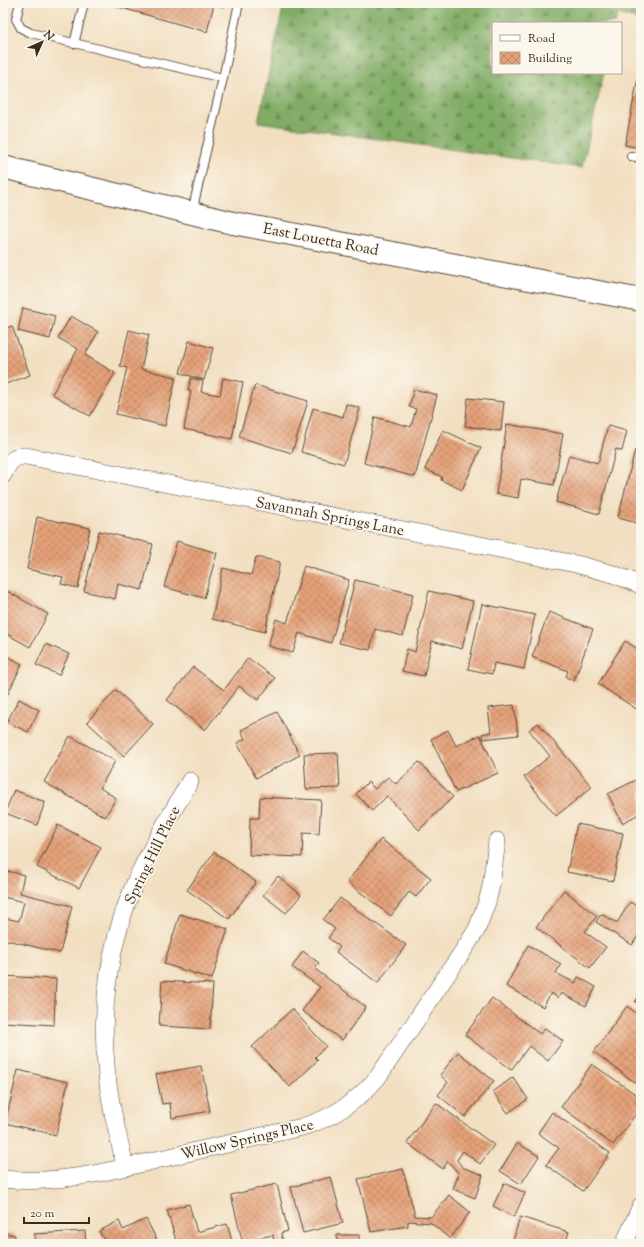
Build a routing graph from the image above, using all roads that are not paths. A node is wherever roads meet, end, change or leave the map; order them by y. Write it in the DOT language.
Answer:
graph roads {
  1 [pos="20,3"];
  2 [pos="84,3"];
  3 [pos="239,3"];
  4 [pos="74,44"];
  5 [pos="223,78"];
  6 [pos="631,156"];
  7 [pos="641,158"];
  8 [pos="3,167"];
  9 [pos="191,213"];
  10 [pos="641,300"];
  11 [pos="3,475"];
  12 [pos="641,585"];
  13 [pos="190,781"];
  14 [pos="498,841"];
  15 [pos="125,1167"];
  16 [pos="3,1178"];
  17 [pos="641,1206"];
  18 [pos="624,1244"];
  1 -- 4 [label="lane"];
  2 -- 4 [label="lane"];
  3 -- 5 [label="lane"];
  4 -- 5 [label="lane"];
  5 -- 9 [label="lane"];
  6 -- 7 [label="lane"];
  8 -- 9 [label="main road, East Louetta Road"];
  9 -- 10 [label="main road, East Louetta Road"];
  11 -- 12 [label="street, Savannah Springs Lane"];
  13 -- 15 [label="street, Spring Hill Place"];
  14 -- 15 [label="street, Willow Springs Place"];
  15 -- 16 [label="street, Willow Springs Place"];
  17 -- 18 [label="street"];
}
